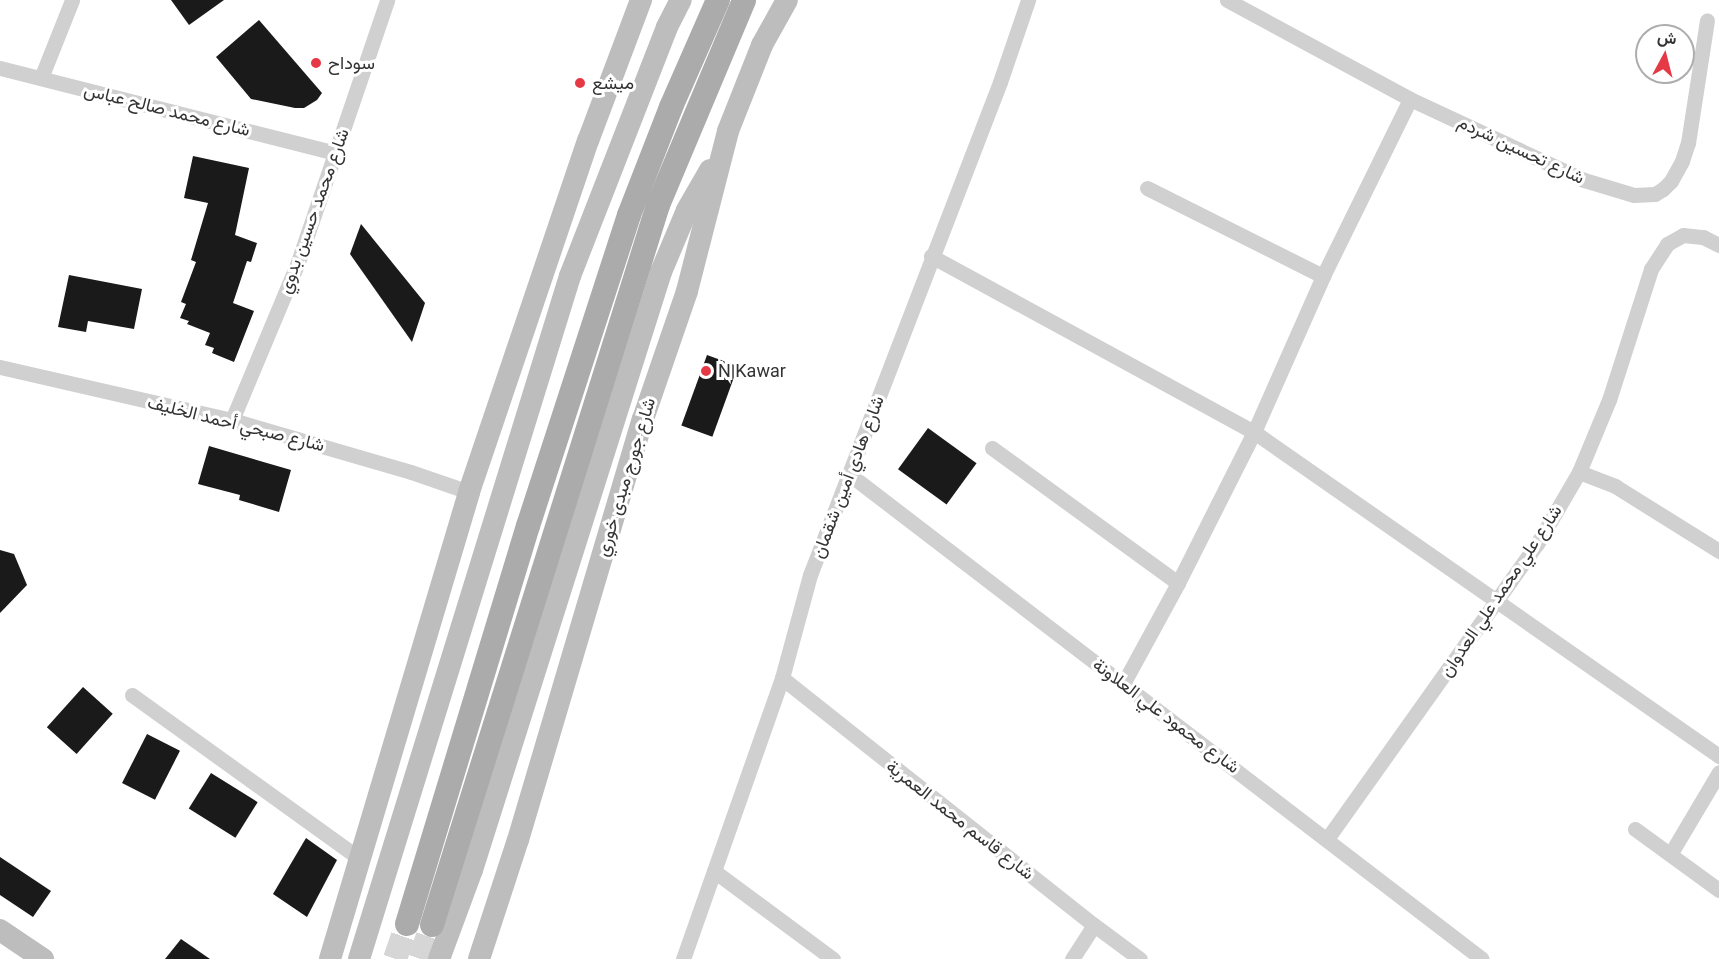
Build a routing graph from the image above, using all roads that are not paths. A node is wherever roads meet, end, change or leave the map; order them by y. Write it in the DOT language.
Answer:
graph roads {
  1 [pos="72,0"];
  2 [pos="387,0"];
  3 [pos="641,0"];
  4 [pos="681,0"];
  5 [pos="718,0"];
  6 [pos="744,0"];
  7 [pos="787,0"];
  8 [pos="1028,0"];
  9 [pos="1227,0"];
  10 [pos="1707,20"];
  11 [pos="0,68"];
  12 [pos="41,78"];
  13 [pos="1410,99"];
  14 [pos="334,153"];
  15 [pos="722,153"];
  16 [pos="1147,188"];
  17 [pos="563,212"];
  18 [pos="1719,245"];
  19 [pos="931,256"];
  20 [pos="1323,276"];
  21 [pos="0,368"];
  22 [pos="530,402"];
  23 [pos="232,420"];
  24 [pos="1254,432"];
  25 [pos="992,448"];
  26 [pos="1580,472"];
  27 [pos="849,474"];
  28 [pos="469,492"];
  29 [pos="1719,551"];
  30 [pos="1178,583"];
  31 [pos="1496,602"];
  32 [pos="782,678"];
  33 [pos="1123,684"];
  34 [pos="132,695"];
  35 [pos="1719,756"];
  36 [pos="1719,772"];
  37 [pos="1635,829"];
  38 [pos="1327,839"];
  39 [pos="518,840"];
  40 [pos="1671,853"];
  41 [pos="359,858"];
  42 [pos="714,871"];
  43 [pos="1719,890"];
  44 [pos="407,924"];
  45 [pos="432,926"];
  46 [pos="1094,926"];
  47 [pos="0,930"];
  48 [pos="43,959"];
  49 [pos="330,959"];
  50 [pos="359,959"];
  51 [pos="440,959"];
  52 [pos="471,959"];
  53 [pos="479,959"];
  54 [pos="683,959"];
  55 [pos="833,959"];
  56 [pos="1072,959"];
  57 [pos="1140,959"];
  58 [pos="1482,959"];
  1 -- 12 [label="street"];
  2 -- 14 [label="street, شارع محمد حسين بدوي"];
  3 -- 17 [label="street"];
  4 -- 22 [label="street"];
  5 -- 44 [label="main road"];
  6 -- 45 [label="main road"];
  7 -- 15 [label="street, شارع جورج مبدى خوري"];
  8 -- 19 [label="street, شارع هادي أمين شقمان"];
  9 -- 13 [label="street, شارع تحسين شردم"];
  10 -- 13 [label="street, شارع تحسين شردم"];
  11 -- 12 [label="street, شارع محمد صالح عباس"];
  12 -- 14 [label="street, شارع محمد صالح عباس"];
  13 -- 20 [label="street"];
  14 -- 23 [label="street, شارع محمد حسين بدوي"];
  15 -- 39 [label="street, شارع جورج مبدى خوري"];
  15 -- 51 [label="street"];
  16 -- 20 [label="street"];
  17 -- 22 [label="street"];
  17 -- 28 [label="street"];
  18 -- 26 [label="street, شارع علي محمد علي العدوان"];
  19 -- 24 [label="street"];
  19 -- 27 [label="street, شارع هادي أمين شقمان"];
  20 -- 24 [label="street"];
  21 -- 23 [label="street, شارع صبحي أحمد الخليف"];
  22 -- 50 [label="street"];
  23 -- 28 [label="street, شارع صبحي أحمد الخليف"];
  24 -- 30 [label="street"];
  24 -- 31 [label="street"];
  25 -- 30 [label="street"];
  26 -- 29 [label="street"];
  26 -- 31 [label="street, شارع علي محمد علي العدوان"];
  27 -- 32 [label="street, شارع هادي أمين شقمان"];
  27 -- 33 [label="street, شارع محمود علي العلاونة"];
  28 -- 41 [label="street"];
  30 -- 33 [label="street"];
  31 -- 35 [label="street"];
  31 -- 38 [label="street, شارع علي محمد علي العدوان"];
  32 -- 42 [label="street, شارع هادي أمين شقمان"];
  32 -- 46 [label="street, شارع قاسم محمد العمرية"];
  33 -- 38 [label="street, شارع محمود علي العلاونة"];
  34 -- 41 [label="street"];
  36 -- 40 [label="street"];
  37 -- 40 [label="street"];
  38 -- 58 [label="street, شارع محمود علي العلاونة"];
  39 -- 52 [label="street"];
  39 -- 53 [label="street, شارع جورج مبدى خوري"];
  40 -- 43 [label="street"];
  41 -- 49 [label="street"];
  42 -- 54 [label="street, شارع هادي أمين شقمان"];
  42 -- 55 [label="street"];
  46 -- 56 [label="street"];
  46 -- 57 [label="street, شارع قاسم محمد العمرية"];
  47 -- 48 [label="street"];
}
